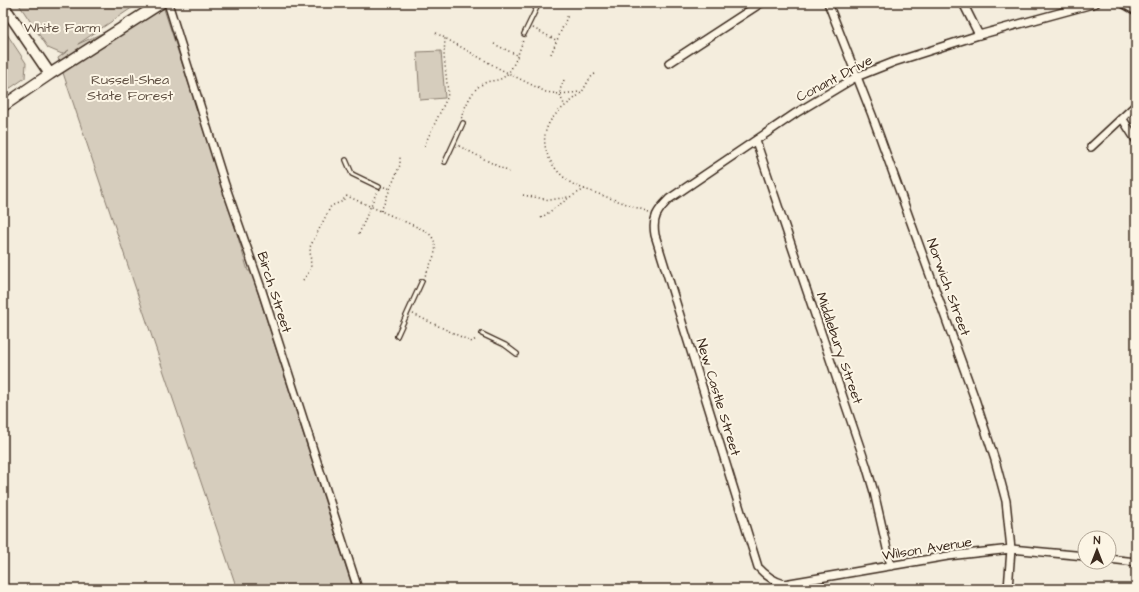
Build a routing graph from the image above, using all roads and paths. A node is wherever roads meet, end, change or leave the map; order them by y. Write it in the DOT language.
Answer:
graph roads {
  1 [pos="161,3"];
  2 [pos="168,3"];
  3 [pos="539,3"];
  4 [pos="761,3"];
  5 [pos="828,3"];
  6 [pos="963,3"];
  7 [pos="1096,3"];
  8 [pos="1122,3"];
  9 [pos="3,5"];
  10 [pos="1136,11"];
  11 [pos="568,15"];
  12 [pos="528,25"];
  13 [pos="436,33"];
  14 [pos="524,34"];
  15 [pos="979,36"];
  16 [pos="445,38"];
  17 [pos="557,40"];
  18 [pos="494,44"];
  19 [pos="551,54"];
  20 [pos="517,55"];
  21 [pos="670,63"];
  22 [pos="508,73"];
  23 [pos="50,74"];
  24 [pos="595,74"];
  25 [pos="856,77"];
  26 [pos="564,80"];
  27 [pos="582,91"];
  28 [pos="559,94"];
  29 [pos="1136,105"];
  30 [pos="3,106"];
  31 [pos="565,106"];
  32 [pos="1122,118"];
  33 [pos="463,122"];
  34 [pos="1136,140"];
  35 [pos="756,141"];
  36 [pos="454,143"];
  37 [pos="424,146"];
  38 [pos="1091,147"];
  39 [pos="400,156"];
  40 [pos="346,160"];
  41 [pos="445,162"];
  42 [pos="509,172"];
  43 [pos="379,187"];
  44 [pos="584,189"];
  45 [pos="523,195"];
  46 [pos="374,197"];
  47 [pos="570,197"];
  48 [pos="371,207"];
  49 [pos="381,211"];
  50 [pos="656,215"];
  51 [pos="541,218"];
  52 [pos="359,234"];
  53 [pos="303,280"];
  54 [pos="422,281"];
  55 [pos="408,312"];
  56 [pos="482,334"];
  57 [pos="397,336"];
  58 [pos="517,354"];
  59 [pos="1010,549"];
  60 [pos="1077,555"];
  61 [pos="1117,560"];
  62 [pos="1136,562"];
  63 [pos="891,566"];
  64 [pos="774,581"];
  65 [pos="358,589"];
  66 [pos="1008,589"];
  1 -- 23 [label="main road"];
  2 -- 65 [label="street, Birch Street"];
  3 -- 12 [label="lane"];
  4 -- 21 [label="street"];
  5 -- 25 [label="street, Norwich Street"];
  6 -- 15 [label="street"];
  7 -- 15 [label="street, Conant Drive"];
  8 -- 10 [label="street"];
  9 -- 23 [label="main road"];
  11 -- 17 [label="path"];
  12 -- 14 [label="lane"];
  12 -- 17 [label="path"];
  13 -- 16 [label="path"];
  14 -- 20 [label="path"];
  15 -- 25 [label="street, Conant Drive"];
  16 -- 22 [label="path"];
  16 -- 37 [label="path"];
  17 -- 19 [label="path"];
  18 -- 20 [label="path"];
  20 -- 22 [label="path"];
  22 -- 28 [label="path"];
  22 -- 33 [label="path"];
  23 -- 30 [label="main road"];
  24 -- 27 [label="path"];
  25 -- 35 [label="street, Conant Drive"];
  25 -- 59 [label="street, Norwich Street"];
  26 -- 28 [label="path"];
  27 -- 28 [label="path"];
  27 -- 31 [label="path"];
  28 -- 31 [label="path"];
  29 -- 32 [label="street"];
  31 -- 44 [label="path"];
  32 -- 34 [label="street"];
  32 -- 38 [label="street"];
  33 -- 36 [label="lane"];
  35 -- 50 [label="street, Conant Drive"];
  35 -- 63 [label="street, Middlebury Street"];
  36 -- 41 [label="lane"];
  36 -- 42 [label="path"];
  39 -- 49 [label="path"];
  40 -- 43 [label="lane"];
  44 -- 47 [label="path"];
  44 -- 50 [label="path"];
  45 -- 47 [label="path"];
  46 -- 48 [label="path"];
  47 -- 51 [label="path"];
  48 -- 49 [label="path"];
  48 -- 52 [label="path"];
  48 -- 53 [label="path"];
  49 -- 54 [label="path"];
  50 -- 64 [label="street, New Castle Street"];
  54 -- 55 [label="lane"];
  55 -- 56 [label="path"];
  55 -- 57 [label="lane"];
  56 -- 58 [label="lane"];
  59 -- 60 [label="street, Wilson Avenue"];
  59 -- 63 [label="street, Wilson Avenue"];
  59 -- 66 [label="street, Norwich Street"];
  61 -- 62 [label="street"];
  63 -- 64 [label="street, Wilson Avenue"];
}
